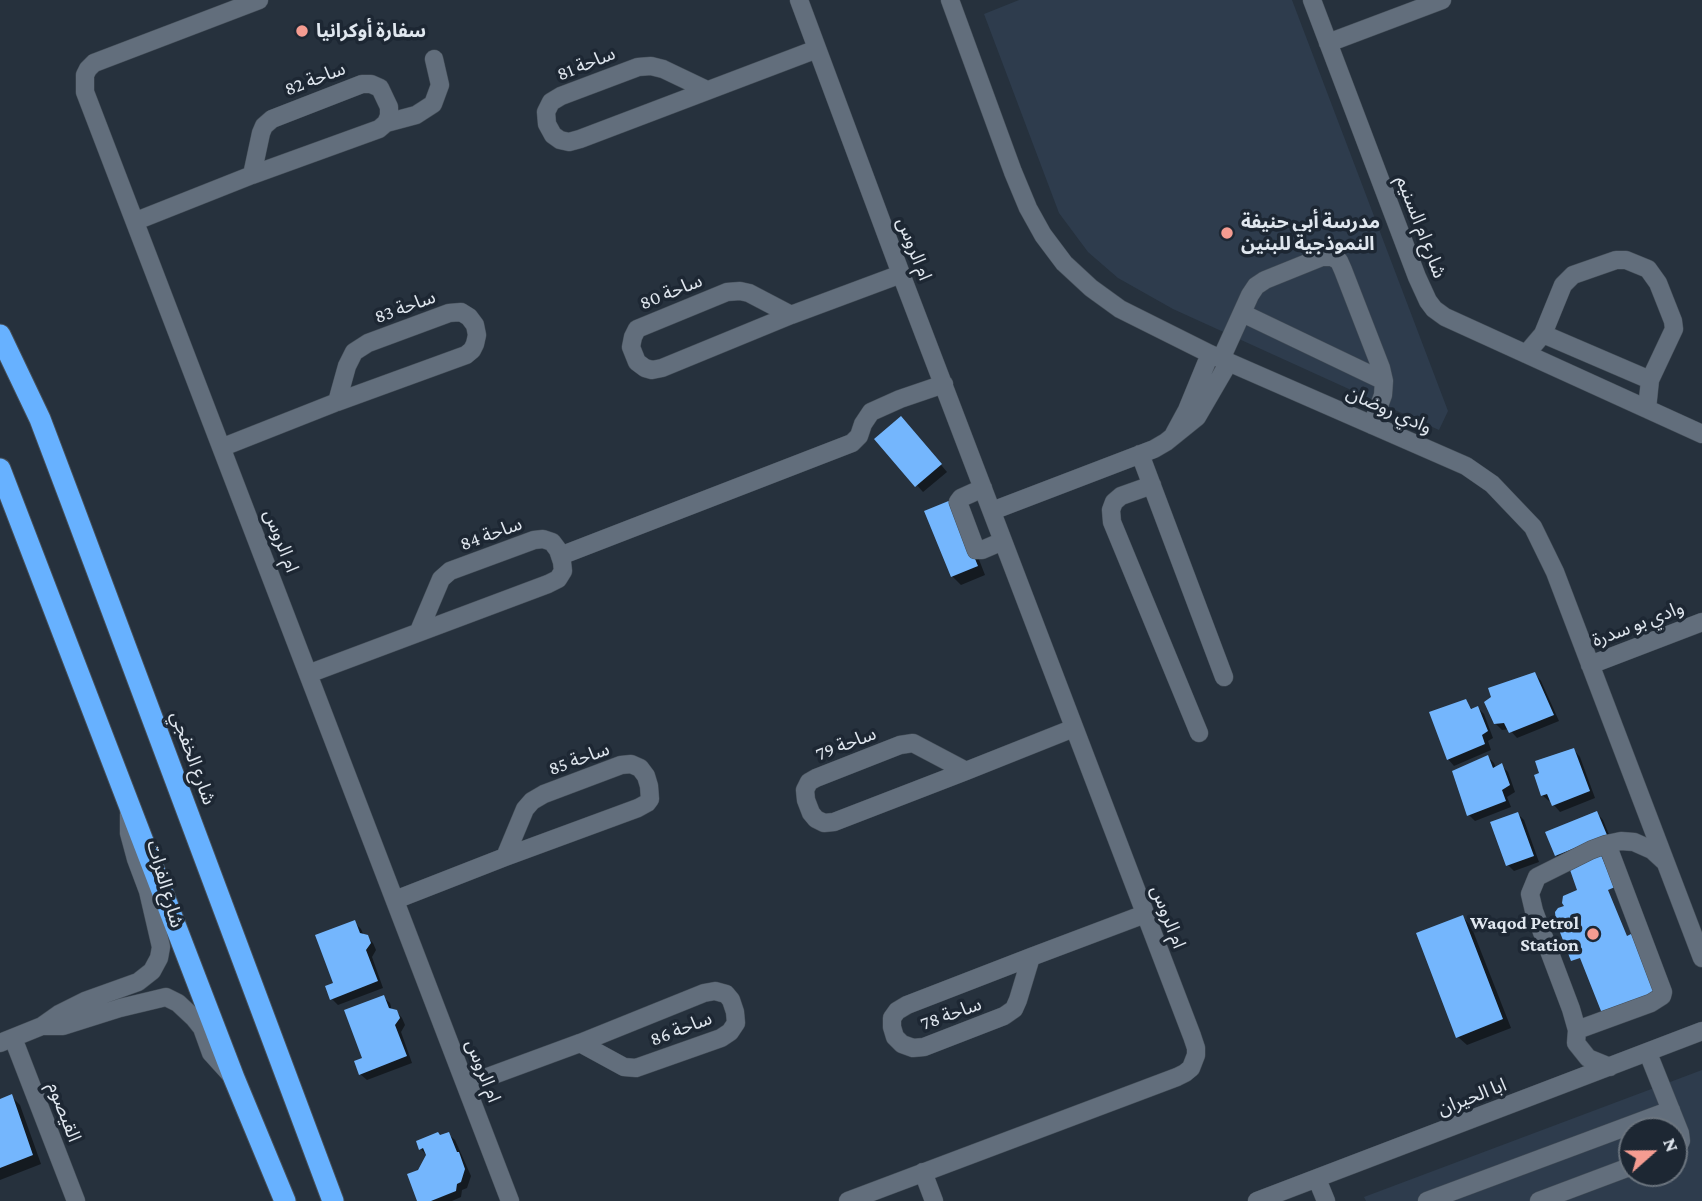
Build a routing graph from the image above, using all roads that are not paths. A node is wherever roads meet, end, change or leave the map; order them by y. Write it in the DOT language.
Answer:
graph roads {
  1 [pos="259,0"];
  2 [pos="799,0"];
  3 [pos="950,0"];
  4 [pos="1312,0"];
  5 [pos="1441,0"];
  6 [pos="1410,6"];
  7 [pos="1328,43"];
  8 [pos="817,48"];
  9 [pos="434,60"];
  10 [pos="708,90"];
  11 [pos="386,123"];
  12 [pos="252,175"];
  13 [pos="136,221"];
  14 [pos="901,274"];
  15 [pos="1241,313"];
  16 [pos="792,315"];
  17 [pos="1543,334"];
  18 [pos="0,335"];
  19 [pos="1526,354"];
  20 [pos="1220,359"];
  21 [pos="1650,380"];
  22 [pos="1384,381"];
  23 [pos="944,384"];
  24 [pos="337,402"];
  25 [pos="1647,409"];
  26 [pos="1372,425"];
  27 [pos="1702,434"];
  28 [pos="223,447"];
  29 [pos="1140,454"];
  30 [pos="0,469"];
  31 [pos="1152,485"];
  32 [pos="983,488"];
  33 [pos="992,511"];
  34 [pos="1003,541"];
  35 [pos="560,556"];
  36 [pos="1702,622"];
  37 [pos="419,631"];
  38 [pos="1590,664"];
  39 [pos="308,674"];
  40 [pos="1224,677"];
  41 [pos="1074,728"];
  42 [pos="1199,733"];
  43 [pos="966,771"];
  44 [pos="129,808"];
  45 [pos="1607,844"];
  46 [pos="505,857"];
  47 [pos="1665,863"];
  48 [pos="395,900"];
  49 [pos="1144,914"];
  50 [pos="1031,957"];
  51 [pos="1702,958"];
  52 [pos="42,1027"];
  53 [pos="1577,1030"];
  54 [pos="1702,1031"];
  55 [pos="7,1041"];
  56 [pos="580,1043"];
  57 [pos="1648,1053"];
  58 [pos="1609,1067"];
  59 [pos="234,1078"];
  60 [pos="466,1085"];
  61 [pos="1671,1110"];
  62 [pos="1674,1117"];
  63 [pos="1618,1171"];
  64 [pos="923,1172"];
  65 [pos="1317,1179"];
  66 [pos="76,1201"];
  67 [pos="285,1201"];
  68 [pos="333,1201"];
  69 [pos="510,1201"];
  70 [pos="848,1201"];
  71 [pos="934,1201"];
  72 [pos="1257,1201"];
  73 [pos="1326,1201"];
  74 [pos="1427,1201"];
  75 [pos="1539,1201"];
  1 -- 13 [label="street, ام الروس"];
  2 -- 8 [label="street, ام الروس"];
  3 -- 20 [label="street, وادي روضان"];
  4 -- 7 [label="street, شارع ام السنيم"];
  5 -- 6 [label="street"];
  6 -- 7 [label="street"];
  7 -- 19 [label="street, شارع ام السنيم"];
  8 -- 10 [label="street, ساحة 81"];
  8 -- 14 [label="street, ام الروس"];
  9 -- 11 [label="street"];
  10 -- 10 [label="street, ساحة 81"];
  11 -- 12 [label="street"];
  11 -- 12 [label="street, ساحة 82"];
  12 -- 13 [label="street"];
  13 -- 28 [label="street, ام الروس"];
  14 -- 16 [label="street, ساحة 80"];
  14 -- 23 [label="street, ام الروس"];
  15 -- 20 [label="street"];
  15 -- 22 [label="street"];
  15 -- 22 [label="street"];
  16 -- 16 [label="street, ساحة 80"];
  17 -- 19 [label="street"];
  17 -- 21 [label="street"];
  17 -- 21 [label="street"];
  18 -- 68 [label="highway, شارع الخفجي"];
  19 -- 25 [label="street, شارع ام السنيم"];
  20 -- 26 [label="street, وادي روضان"];
  20 -- 29 [label="street"];
  21 -- 25 [label="street"];
  22 -- 26 [label="street"];
  23 -- 32 [label="street, ام الروس"];
  23 -- 35 [label="street"];
  24 -- 24 [label="street, ساحة 83"];
  24 -- 28 [label="street, ساحة 83"];
  25 -- 27 [label="street, شارع ام السنيم"];
  26 -- 38 [label="street, وادي روضان"];
  28 -- 39 [label="street, ام الروس"];
  29 -- 31 [label="street"];
  29 -- 33 [label="street"];
  30 -- 44 [label="highway"];
  31 -- 40 [label="street"];
  31 -- 42 [label="street"];
  32 -- 33 [label="street, ام الروس"];
  32 -- 34 [label="street"];
  33 -- 34 [label="street, ام الروس"];
  34 -- 41 [label="street, ام الروس"];
  35 -- 37 [label="street"];
  35 -- 37 [label="street, ساحة 84"];
  36 -- 38 [label="street, وادي بو سدرة"];
  37 -- 39 [label="street"];
  38 -- 47 [label="street, وادي روضان"];
  39 -- 48 [label="street, ام الروس"];
  41 -- 43 [label="street, ساحة 79"];
  41 -- 49 [label="street, ام الروس"];
  43 -- 43 [label="street, ساحة 79"];
  44 -- 52 [label="street, شارع الفرات"];
  44 -- 59 [label="highway"];
  45 -- 47 [label="street"];
  45 -- 53 [label="street"];
  45 -- 53 [label="street"];
  46 -- 46 [label="street, ساحة 85"];
  46 -- 48 [label="street, ساحة 85"];
  47 -- 51 [label="street, وادي روضان"];
  48 -- 60 [label="street, ام الروس"];
  49 -- 50 [label="street, ساحة 78"];
  49 -- 64 [label="street, ام الروس"];
  50 -- 50 [label="street, ساحة 78"];
  52 -- 55 [label="street, شارع الفرات"];
  52 -- 59 [label="street, شارع الفرات"];
  53 -- 58 [label="street"];
  54 -- 57 [label="street, ابا الحيران"];
  55 -- 66 [label="street, القيصوم"];
  56 -- 56 [label="street, ساحة 86"];
  56 -- 60 [label="street, ساحة 86"];
  57 -- 58 [label="street, ابا الحيران"];
  57 -- 61 [label="street"];
  58 -- 65 [label="street, ابا الحيران"];
  59 -- 67 [label="highway"];
  60 -- 69 [label="street, ام الروس"];
  61 -- 62 [label="street"];
  61 -- 74 [label="street"];
  63 -- 75 [label="street"];
  64 -- 70 [label="street, ام الروس"];
  64 -- 71 [label="street"];
  65 -- 72 [label="street, ابا الحيران"];
  65 -- 73 [label="street"];
}
